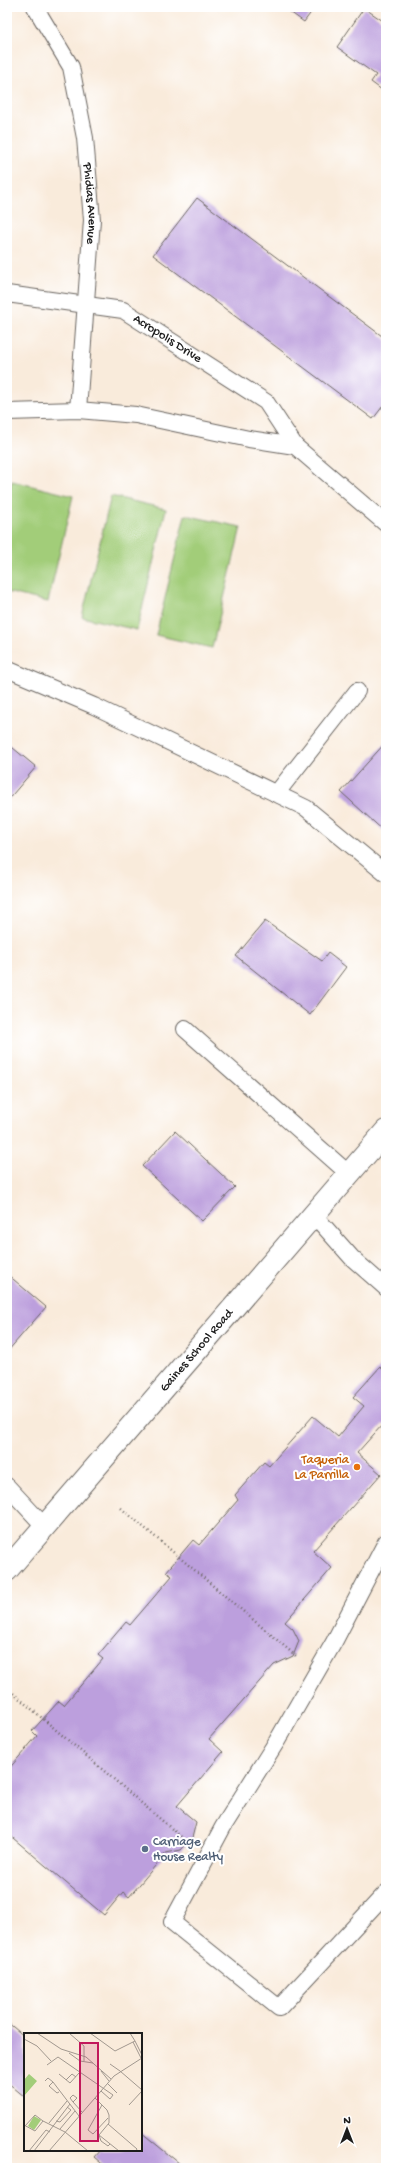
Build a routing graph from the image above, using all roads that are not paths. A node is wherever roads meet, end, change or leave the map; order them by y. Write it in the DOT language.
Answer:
graph roads {
  1 [pos="35,7"];
  2 [pos="7,294"];
  3 [pos="86,304"];
  4 [pos="78,410"];
  5 [pos="7,412"];
  6 [pos="295,446"];
  7 [pos="386,524"];
  8 [pos="7,669"];
  9 [pos="357,691"];
  10 [pos="276,794"];
  11 [pos="386,874"];
  12 [pos="185,1029"];
  13 [pos="386,1131"];
  14 [pos="349,1174"];
  15 [pos="314,1215"];
  16 [pos="386,1288"];
  17 [pos="7,1486"];
  18 [pos="45,1527"];
  19 [pos="386,1542"];
  20 [pos="7,1570"];
  21 [pos="386,1893"];
  1 -- 3 [label="lane, Phidias Avenue"];
  2 -- 3 [label="lane, Acropolis Drive"];
  3 -- 4 [label="lane, Phidias Avenue"];
  3 -- 6 [label="lane, Acropolis Drive"];
  4 -- 5 [label="lane"];
  4 -- 6 [label="lane"];
  6 -- 7 [label="lane, Acropolis Drive"];
  8 -- 10 [label="lane"];
  9 -- 10 [label="lane"];
  10 -- 11 [label="lane"];
  12 -- 14 [label="lane"];
  13 -- 14 [label="main road, Gaines School Road"];
  14 -- 15 [label="main road, Gaines School Road"];
  15 -- 16 [label="lane"];
  15 -- 18 [label="main road, Gaines School Road"];
  17 -- 18 [label="lane"];
  18 -- 20 [label="main road, Gaines School Road"];
  19 -- 21 [label="lane"];
}
